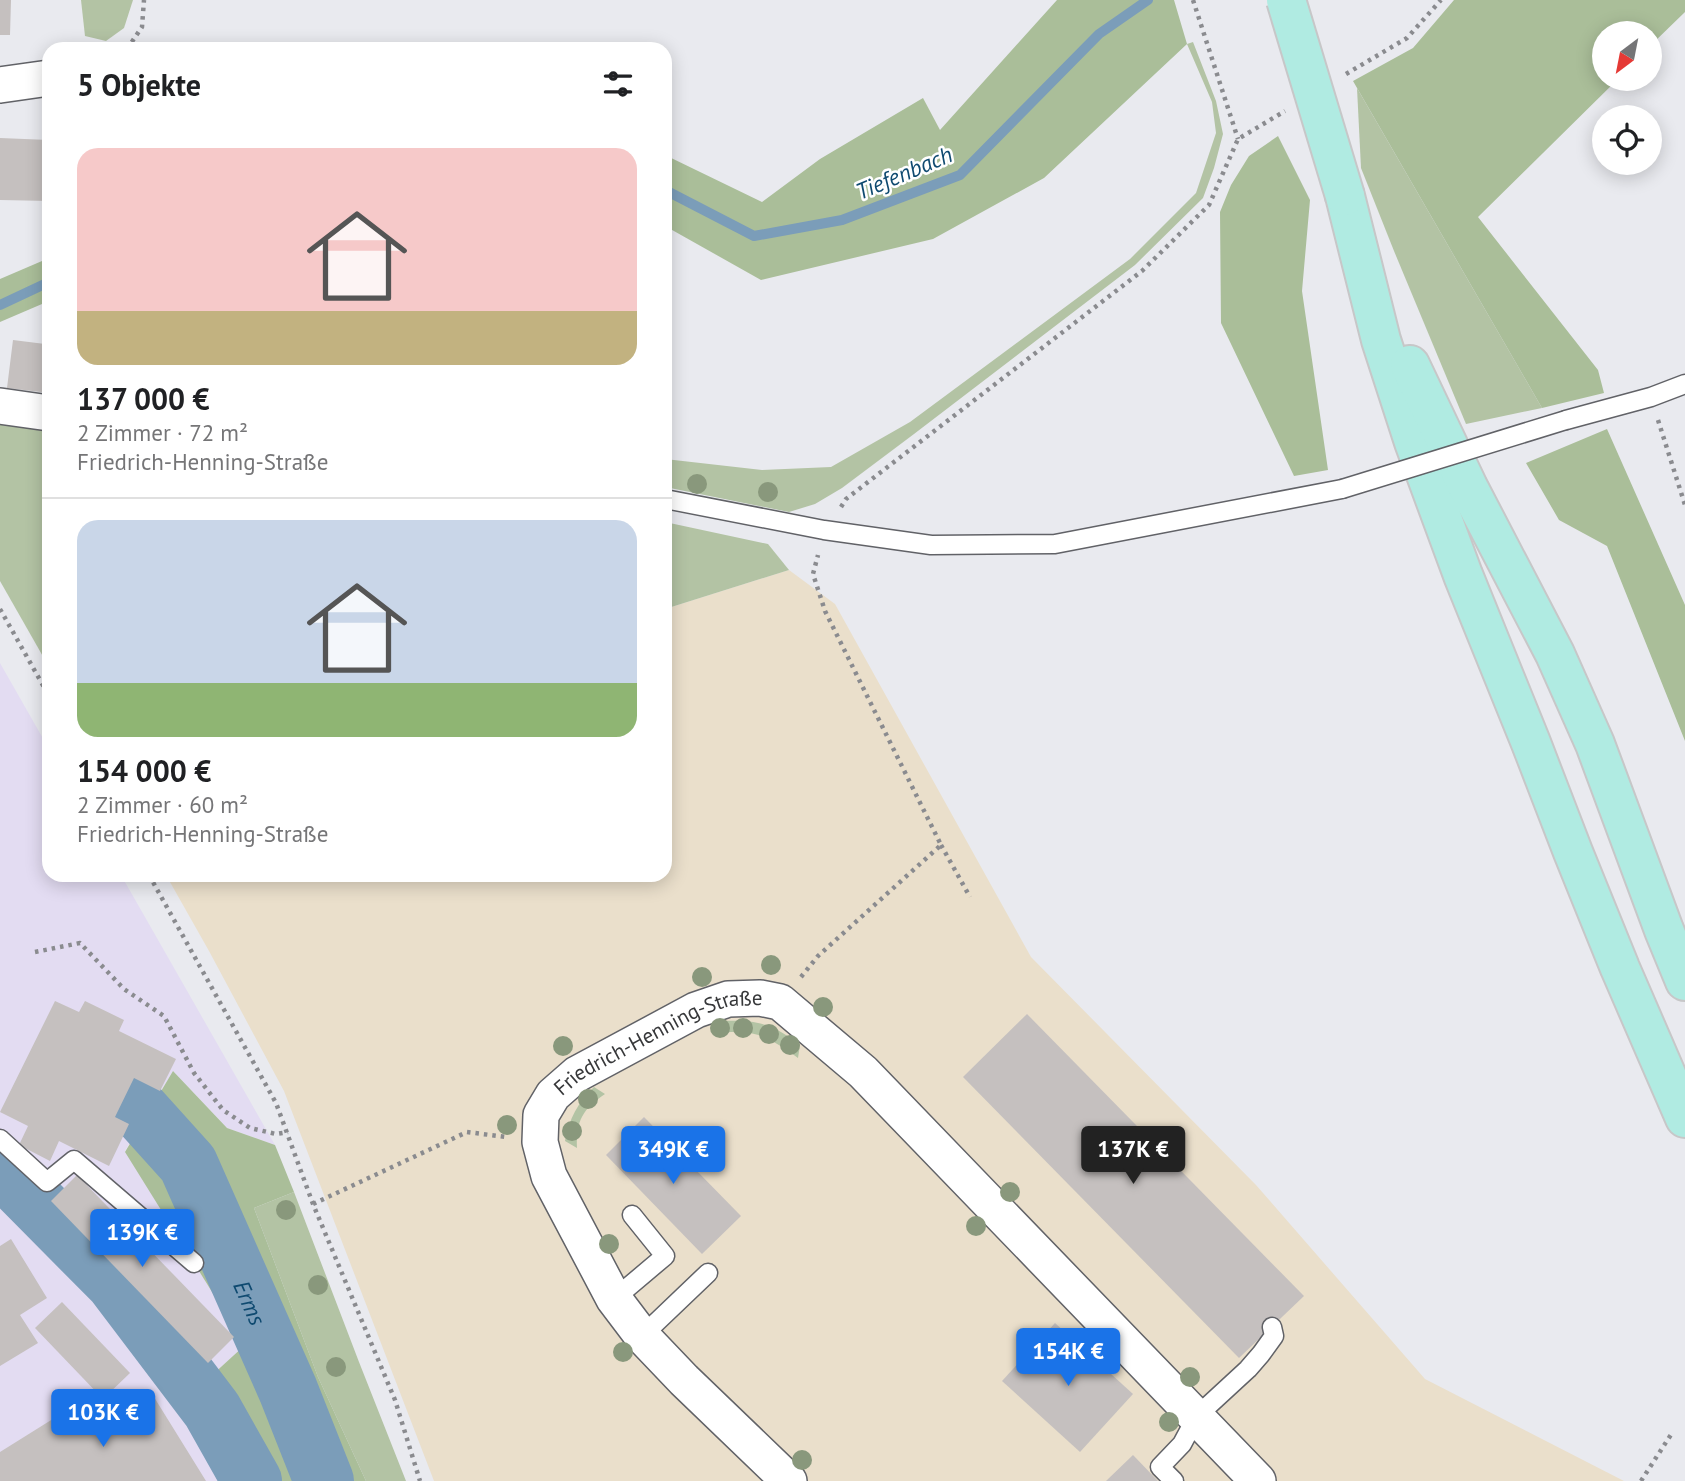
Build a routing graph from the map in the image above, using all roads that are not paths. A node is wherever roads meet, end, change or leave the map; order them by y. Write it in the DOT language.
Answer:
graph roads {
  1 [pos="1286,0"];
  2 [pos="42,79"];
  3 [pos="0,85"];
  4 [pos="1362,265"];
  5 [pos="1685,384"];
  6 [pos="0,406"];
  7 [pos="42,413"];
  8 [pos="672,500"];
  9 [pos="1685,981"];
  10 [pos="1685,1118"];
  11 [pos="0,1139"];
  12 [pos="632,1215"];
  13 [pos="194,1263"];
  14 [pos="708,1273"];
  15 [pos="614,1299"];
  16 [pos="1272,1327"];
  17 [pos="642,1336"];
  18 [pos="1197,1416"];
  19 [pos="1254,1480"];
  20 [pos="789,1481"];
  21 [pos="1174,1481"];
  1 -- 4 [label="main road, bridge"];
  2 -- 3 [label="street"];
  4 -- 9 [label="main road"];
  4 -- 10 [label="main road"];
  5 -- 8 [label="lane, bridge"];
  6 -- 7 [label="street"];
  11 -- 13 [label="lane"];
  12 -- 15 [label="lane"];
  14 -- 17 [label="lane"];
  15 -- 17 [label="street, Friedrich-Henning-Straße"];
  15 -- 18 [label="street, Friedrich-Henning-Straße"];
  16 -- 18 [label="lane"];
  17 -- 20 [label="street, Friedrich-Henning-Straße"];
  18 -- 19 [label="street, Friedrich-Henning-Straße"];
  18 -- 21 [label="lane"];
}
